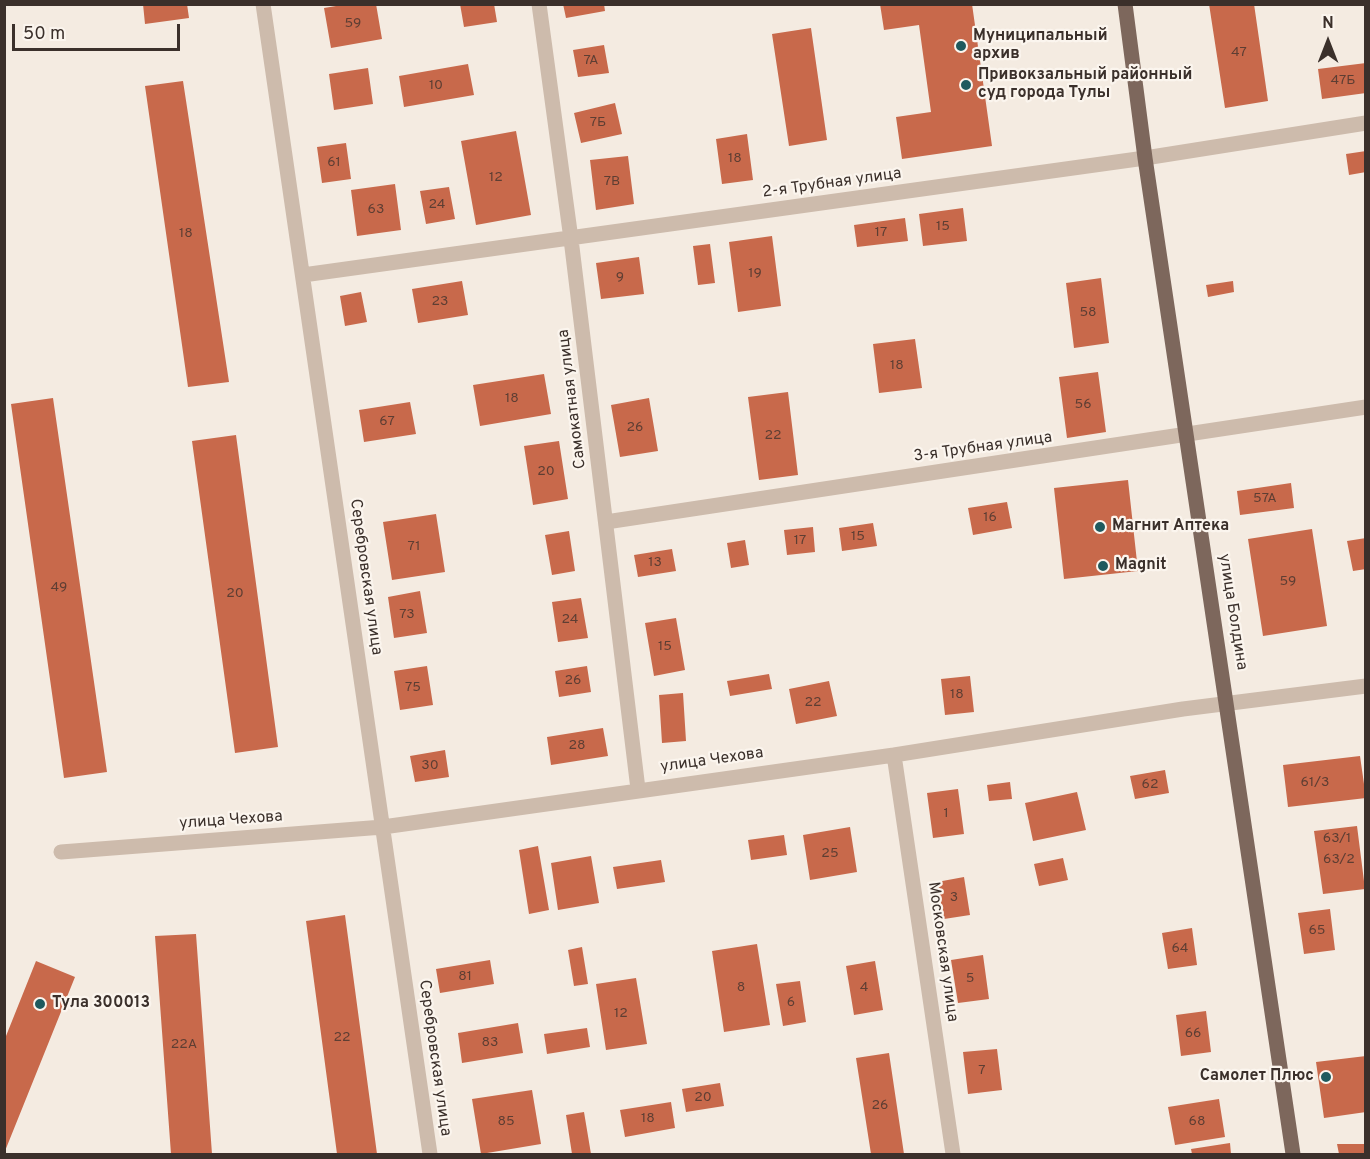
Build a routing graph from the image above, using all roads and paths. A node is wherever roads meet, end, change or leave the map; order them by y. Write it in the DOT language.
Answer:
graph roads {
  1 [pos="262,4"];
  2 [pos="539,4"];
  3 [pos="1125,4"];
  4 [pos="1365,123"];
  5 [pos="1145,158"];
  6 [pos="572,239"];
  7 [pos="303,275"];
  8 [pos="1365,407"];
  9 [pos="1186,436"];
  10 [pos="606,522"];
  11 [pos="1365,686"];
  12 [pos="1228,704"];
  13 [pos="894,755"];
  14 [pos="638,789"];
  15 [pos="383,827"];
  16 [pos="61,852"];
  17 [pos="430,1155"];
  18 [pos="953,1155"];
  19 [pos="1293,1155"];
  1 -- 7 [label="street, Серебровская улица"];
  2 -- 6 [label="street, Самокатная улица"];
  3 -- 5 [label="main road, улица Болдина"];
  4 -- 5 [label="street, 2-я Трубная улица"];
  5 -- 6 [label="street, 2-я Трубная улица"];
  5 -- 9 [label="main road, улица Болдина"];
  6 -- 7 [label="street, 2-я Трубная улица"];
  6 -- 10 [label="street, Самокатная улица"];
  7 -- 15 [label="street, Серебровская улица"];
  8 -- 9 [label="street, 3-я Трубная улица"];
  9 -- 10 [label="street, 3-я Трубная улица"];
  9 -- 12 [label="main road, улица Болдина"];
  10 -- 14 [label="street, Самокатная улица"];
  11 -- 12 [label="street, улица Чехова"];
  12 -- 13 [label="street, улица Чехова"];
  12 -- 19 [label="main road, улица Болдина"];
  13 -- 14 [label="street, улица Чехова"];
  13 -- 18 [label="street, Московская улица"];
  14 -- 15 [label="street, улица Чехова"];
  15 -- 16 [label="street, улица Чехова"];
  15 -- 17 [label="street, Серебровская улица"];
}
